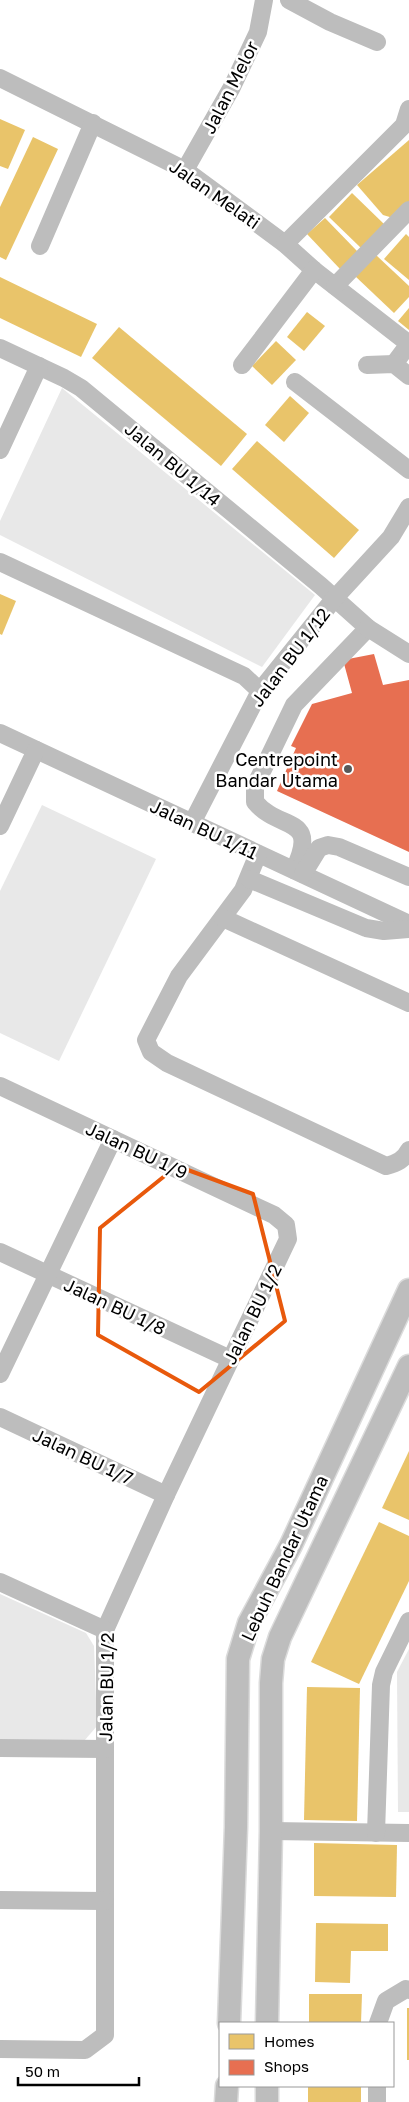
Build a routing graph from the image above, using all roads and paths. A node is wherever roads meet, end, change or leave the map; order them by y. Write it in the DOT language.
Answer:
graph roads {
  1 [pos="264,0"];
  2 [pos="289,0"];
  3 [pos="377,42"];
  4 [pos="0,78"];
  5 [pos="409,109"];
  6 [pos="93,123"];
  7 [pos="185,170"];
  8 [pos="409,210"];
  9 [pos="285,244"];
  10 [pos="40,246"];
  11 [pos="314,270"];
  12 [pos="335,286"];
  13 [pos="409,344"];
  14 [pos="0,348"];
  15 [pos="394,364"];
  16 [pos="242,365"];
  17 [pos="367,365"];
  18 [pos="39,366"];
  19 [pos="409,376"];
  20 [pos="295,382"];
  21 [pos="0,450"];
  22 [pos="409,470"];
  23 [pos="409,507"];
  24 [pos="0,562"];
  25 [pos="334,599"];
  26 [pos="368,628"];
  27 [pos="409,654"];
  28 [pos="260,691"];
  29 [pos="0,733"];
  30 [pos="36,750"];
  31 [pos="192,823"];
  32 [pos="0,826"];
  33 [pos="258,854"];
  34 [pos="298,872"];
  35 [pos="409,877"];
  36 [pos="249,879"];
  37 [pos="223,918"];
  38 [pos="409,924"];
  39 [pos="409,929"];
  40 [pos="409,1003"];
  41 [pos="0,1086"];
  42 [pos="114,1139"];
  43 [pos="409,1150"];
  44 [pos="274,1215"];
  45 [pos="0,1252"];
  46 [pos="48,1275"];
  47 [pos="409,1290"];
  48 [pos="230,1359"];
  49 [pos="409,1366"];
  50 [pos="0,1374"];
  51 [pos="0,1417"];
  52 [pos="166,1495"];
  53 [pos="0,1582"];
  54 [pos="409,1621"];
  55 [pos="105,1630"];
  56 [pos="0,1748"];
  57 [pos="105,1749"];
  58 [pos="271,1831"];
  59 [pos="376,1833"];
  60 [pos="409,1833"];
  61 [pos="0,1900"];
  62 [pos="105,1901"];
  63 [pos="409,1990"];
  64 [pos="229,2022"];
  65 [pos="267,2022"];
  66 [pos="378,2022"];
  67 [pos="0,2050"];
  68 [pos="227,2087"];
  69 [pos="267,2087"];
  70 [pos="378,2087"];
  71 [pos="226,2102"];
  72 [pos="266,2102"];
  73 [pos="378,2102"];
  1 -- 7 [label="street, Jalan Melor"];
  2 -- 3 [label="street"];
  4 -- 6 [label="street, Jalan Melati"];
  5 -- 9 [label="street"];
  6 -- 7 [label="street, Jalan Melati"];
  6 -- 10 [label="street"];
  7 -- 9 [label="street, Jalan Melati"];
  8 -- 12 [label="street"];
  9 -- 11 [label="street, Jalan Melati"];
  11 -- 12 [label="street, Jalan Melati"];
  11 -- 16 [label="street"];
  12 -- 13 [label="street, Jalan Melati"];
  13 -- 15 [label="street"];
  14 -- 18 [label="street, Jalan BU 1/14"];
  15 -- 17 [label="street"];
  15 -- 19 [label="street"];
  18 -- 21 [label="street"];
  18 -- 25 [label="street, Jalan BU 1/14"];
  20 -- 22 [label="street"];
  23 -- 25 [label="street, Jalan BU 1/12"];
  24 -- 28 [label="street"];
  25 -- 26 [label="street, Jalan BU 1/14"];
  25 -- 28 [label="street, Jalan BU 1/12"];
  26 -- 27 [label="street, Jalan BU 1/14"];
  26 -- 34 [label="street"];
  28 -- 31 [label="street, Jalan BU 1/12"];
  29 -- 30 [label="street, Jalan BU 1/11"];
  30 -- 31 [label="street, Jalan BU 1/11"];
  30 -- 32 [label="street"];
  31 -- 33 [label="street, Jalan BU 1/11"];
  33 -- 34 [label="street, Jalan BU 1/11"];
  33 -- 36 [label="street"];
  34 -- 35 [label="street"];
  34 -- 38 [label="street, Jalan BU 1/11"];
  36 -- 37 [label="street"];
  36 -- 39 [label="street"];
  37 -- 40 [label="street"];
  37 -- 43 [label="street"];
  41 -- 42 [label="street, Jalan BU 1/9"];
  42 -- 44 [label="street, Jalan BU 1/9"];
  42 -- 46 [label="street"];
  44 -- 48 [label="street, Jalan BU 1/2"];
  45 -- 46 [label="street, Jalan BU 1/8"];
  46 -- 48 [label="street, Jalan BU 1/8"];
  46 -- 50 [label="street"];
  47 -- 64 [label="main road, Lebuh Bandar Utama"];
  48 -- 52 [label="street, Jalan BU 1/2"];
  49 -- 58 [label="main road, Lebuh Bandar Utama"];
  51 -- 52 [label="street, Jalan BU 1/7"];
  52 -- 55 [label="street, Jalan BU 1/2"];
  53 -- 55 [label="street"];
  54 -- 59 [label="street"];
  55 -- 57 [label="street, Jalan BU 1/2"];
  56 -- 57 [label="street"];
  57 -- 62 [label="street, Jalan BU 1/2"];
  58 -- 59 [label="street"];
  58 -- 65 [label="main road, Lebuh Bandar Utama"];
  59 -- 60 [label="street"];
  61 -- 62 [label="street"];
  62 -- 67 [label="street, Jalan BU 1/2"];
  63 -- 66 [label="street"];
  68 -- 71 [label="main road"];
  69 -- 72 [label="main road"];
  70 -- 73 [label="street"];
}
